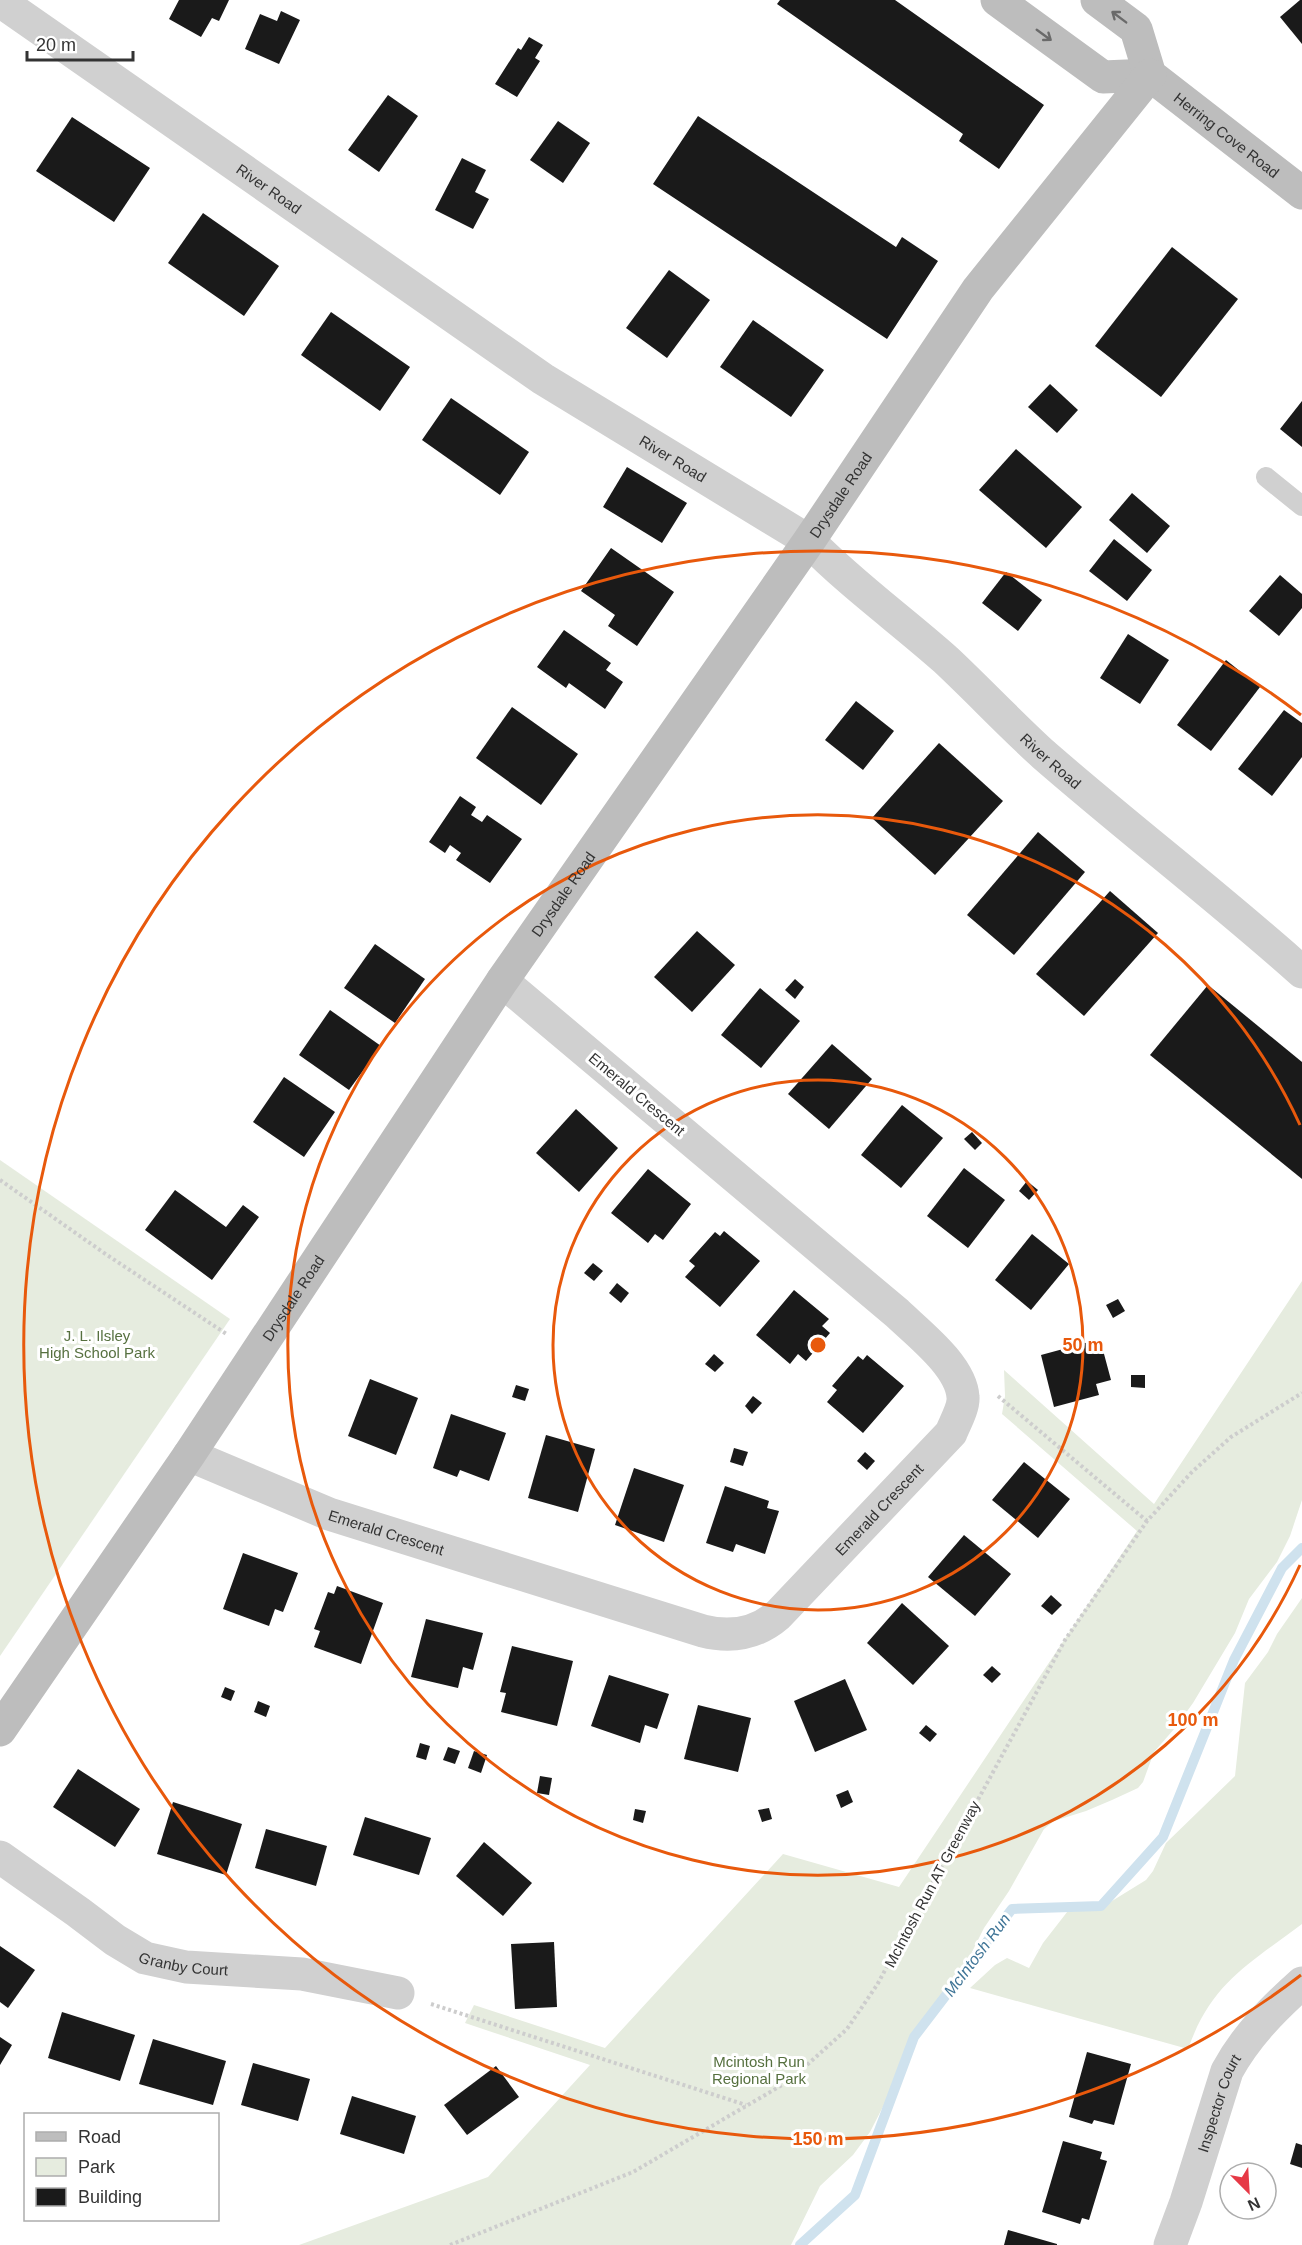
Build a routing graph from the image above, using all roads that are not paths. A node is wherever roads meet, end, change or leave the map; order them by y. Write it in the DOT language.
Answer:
graph roads {
  1 [pos="996,0"];
  2 [pos="1097,0"];
  3 [pos="0,1"];
  4 [pos="1150,75"];
  5 [pos="1302,193"];
  6 [pos="1266,477"];
  7 [pos="1302,506"];
  8 [pos="809,541"];
  9 [pos="1302,972"];
  10 [pos="502,981"];
  11 [pos="189,1455"];
  12 [pos="0,1730"];
  13 [pos="0,1857"];
  14 [pos="1302,1983"];
  15 [pos="398,1994"];
  16 [pos="1170,2245"];
  1 -- 4 [label="street, one-way"];
  4 -- 2 [label="street, one-way"];
  3 -- 8 [label="street, River Road"];
  4 -- 5 [label="street, Herring Cove Road"];
  4 -- 8 [label="street, Drysdale Road"];
  6 -- 7 [label="lane"];
  8 -- 9 [label="street, River Road"];
  8 -- 10 [label="street, Drysdale Road"];
  10 -- 11 [label="street, Drysdale Road"];
  10 -- 11 [label="street, Emerald Crescent"];
  11 -- 12 [label="street, Drysdale Road"];
  13 -- 15 [label="street, Granby Court"];
  14 -- 16 [label="street, Inspector Court"];
}
